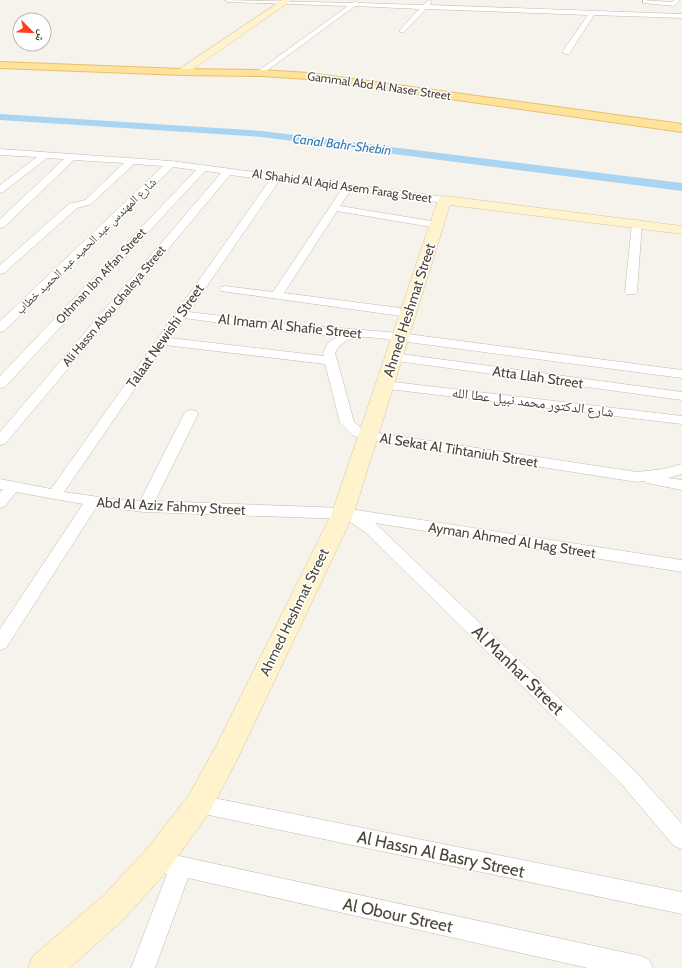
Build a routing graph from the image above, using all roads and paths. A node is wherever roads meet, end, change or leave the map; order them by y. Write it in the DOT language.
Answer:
graph roads {
  1 [pos="229,0"];
  2 [pos="360,0"];
  3 [pos="407,0"];
  4 [pos="431,0"];
  5 [pos="462,0"];
  6 [pos="646,0"];
  7 [pos="677,0"];
  8 [pos="287,1"];
  9 [pos="315,2"];
  10 [pos="354,5"];
  11 [pos="401,6"];
  12 [pos="604,6"];
  13 [pos="425,7"];
  14 [pos="621,7"];
  15 [pos="456,8"];
  16 [pos="592,13"];
  17 [pos="601,13"];
  18 [pos="617,13"];
  19 [pos="682,16"];
  20 [pos="402,32"];
  21 [pos="566,52"];
  22 [pos="0,64"];
  23 [pos="184,71"];
  24 [pos="261,73"];
  25 [pos="517,105"];
  26 [pos="682,128"];
  27 [pos="682,132"];
  28 [pos="0,152"];
  29 [pos="44,156"];
  30 [pos="71,158"];
  31 [pos="132,161"];
  32 [pos="171,164"];
  33 [pos="203,168"];
  34 [pos="228,171"];
  35 [pos="276,178"];
  36 [pos="348,187"];
  37 [pos="0,190"];
  38 [pos="445,200"];
  39 [pos="334,208"];
  40 [pos="637,223"];
  41 [pos="0,225"];
  42 [pos="437,225"];
  43 [pos="682,230"];
  44 [pos="0,271"];
  45 [pos="225,289"];
  46 [pos="631,292"];
  47 [pos="276,296"];
  48 [pos="408,313"];
  49 [pos="180,314"];
  50 [pos="0,328"];
  51 [pos="357,333"];
  52 [pos="162,341"];
  53 [pos="397,347"];
  54 [pos="331,361"];
  55 [pos="682,374"];
  56 [pos="0,384"];
  57 [pos="384,385"];
  58 [pos="682,396"];
  59 [pos="192,414"];
  60 [pos="682,420"];
  61 [pos="368,436"];
  62 [pos="0,441"];
  63 [pos="682,469"];
  64 [pos="637,477"];
  65 [pos="6,485"];
  66 [pos="682,485"];
  67 [pos="55,494"];
  68 [pos="92,502"];
  69 [pos="0,503"];
  70 [pos="144,507"];
  71 [pos="343,513"];
  72 [pos="682,566"];
  73 [pos="0,643"];
  74 [pos="199,804"];
  75 [pos="682,840"];
  76 [pos="156,861"];
  77 [pos="181,867"];
  78 [pos="682,903"];
  79 [pos="45,968"];
  80 [pos="143,968"];
  81 [pos="641,968"];
  1 -- 8 [label="street"];
  2 -- 10 [label="street"];
  3 -- 11 [label="street"];
  4 -- 13 [label="street"];
  5 -- 15 [label="street"];
  6 -- 7 [label="street"];
  8 -- 9 [label="street"];
  8 -- 23 [label="street"];
  9 -- 10 [label="street"];
  10 -- 11 [label="street"];
  10 -- 24 [label="street"];
  11 -- 13 [label="street"];
  12 -- 17 [label="street"];
  13 -- 15 [label="street"];
  13 -- 20 [label="street"];
  14 -- 18 [label="street"];
  15 -- 16 [label="street"];
  16 -- 17 [label="street"];
  16 -- 21 [label="street"];
  17 -- 18 [label="street"];
  18 -- 19 [label="street"];
  22 -- 23 [label="main road, Gammal Abd Al Naser Street"];
  23 -- 24 [label="main road, Gammal Abd Al Naser Street"];
  24 -- 25 [label="main road, Gammal Abd Al Naser Street"];
  25 -- 26 [label="main road, Gammal Abd Al Naser Street"];
  25 -- 27 [label="main road, Gammal Abd Al Naser Street"];
  28 -- 29 [label="street, Al Shahid Al Aqid Asem Farag Street"];
  29 -- 30 [label="street, Al Shahid Al Aqid Asem Farag Street"];
  29 -- 37 [label="street"];
  30 -- 31 [label="street, Al Shahid Al Aqid Asem Farag Street"];
  30 -- 41 [label="street"];
  31 -- 32 [label="street, Al Shahid Al Aqid Asem Farag Street"];
  31 -- 44 [label="street"];
  32 -- 33 [label="street, Al Shahid Al Aqid Asem Farag Street"];
  32 -- 50 [label="street, شارع المهندس عبد الحميد عبد الحميد خطاب"];
  33 -- 34 [label="street, Al Shahid Al Aqid Asem Farag Street"];
  33 -- 56 [label="street, Othman Ibn Affan Street"];
  34 -- 35 [label="street, Al Shahid Al Aqid Asem Farag Street"];
  34 -- 62 [label="street, Ali Hassn Abou Ghaleya Street"];
  35 -- 36 [label="street, Al Shahid Al Aqid Asem Farag Street"];
  35 -- 49 [label="street, Talaat Newishi Street"];
  36 -- 38 [label="street, Al Shahid Al Aqid Asem Farag Street"];
  36 -- 39 [label="street"];
  38 -- 40 [label="street, Al Shahid Al Aqid Asem Farag Street"];
  38 -- 42 [label="street, Ahmed Heshmat Street"];
  39 -- 42 [label="street"];
  39 -- 47 [label="street"];
  40 -- 43 [label="street, Al Shahid Al Aqid Asem Farag Street"];
  40 -- 46 [label="street"];
  42 -- 48 [label="street, Ahmed Heshmat Street"];
  45 -- 47 [label="street"];
  47 -- 48 [label="street"];
  48 -- 53 [label="street, Ahmed Heshmat Street"];
  49 -- 51 [label="street, Al Imam Al Shafie Street"];
  49 -- 52 [label="street, Talaat Newishi Street"];
  51 -- 53 [label="street, Al Imam Al Shafie Street"];
  51 -- 54 [label="street, Al Sekat Al Tihtaniuh Street"];
  52 -- 54 [label="street"];
  52 -- 67 [label="street, Talaat Newishi Street"];
  53 -- 55 [label="street"];
  53 -- 57 [label="street, Ahmed Heshmat Street"];
  53 -- 58 [label="street, Atta Llah Street"];
  54 -- 61 [label="street, Al Sekat Al Tihtaniuh Street"];
  57 -- 60 [label="street, شارع الدكتور محمد نبيل عطا الله"];
  57 -- 61 [label="street, Ahmed Heshmat Street"];
  59 -- 70 [label="street"];
  61 -- 64 [label="street, Al Sekat Al Tihtaniuh Street"];
  61 -- 71 [label="street, Ahmed Heshmat Street"];
  63 -- 64 [label="street, Al Sekat Al Tihtaniuh Street"];
  64 -- 66 [label="street"];
  65 -- 67 [label="street, Abd Al Aziz Fahmy Street"];
  65 -- 69 [label="street"];
  67 -- 68 [label="street, Abd Al Aziz Fahmy Street"];
  68 -- 70 [label="street, Abd Al Aziz Fahmy Street"];
  68 -- 73 [label="street"];
  70 -- 71 [label="street, Abd Al Aziz Fahmy Street"];
  71 -- 72 [label="street, Ayman Ahmed Al Hag Street"];
  71 -- 74 [label="street, Ahmed Heshmat Street"];
  71 -- 75 [label="street, Al Manhar Street"];
  74 -- 76 [label="street, Ahmed Heshmat Street"];
  74 -- 78 [label="street, Al Hassn Al Basry Street"];
  76 -- 77 [label="street, Al Obour Street"];
  76 -- 79 [label="street, Ahmed Heshmat Street"];
  77 -- 80 [label="street"];
  77 -- 81 [label="street, Al Obour Street"];
}
